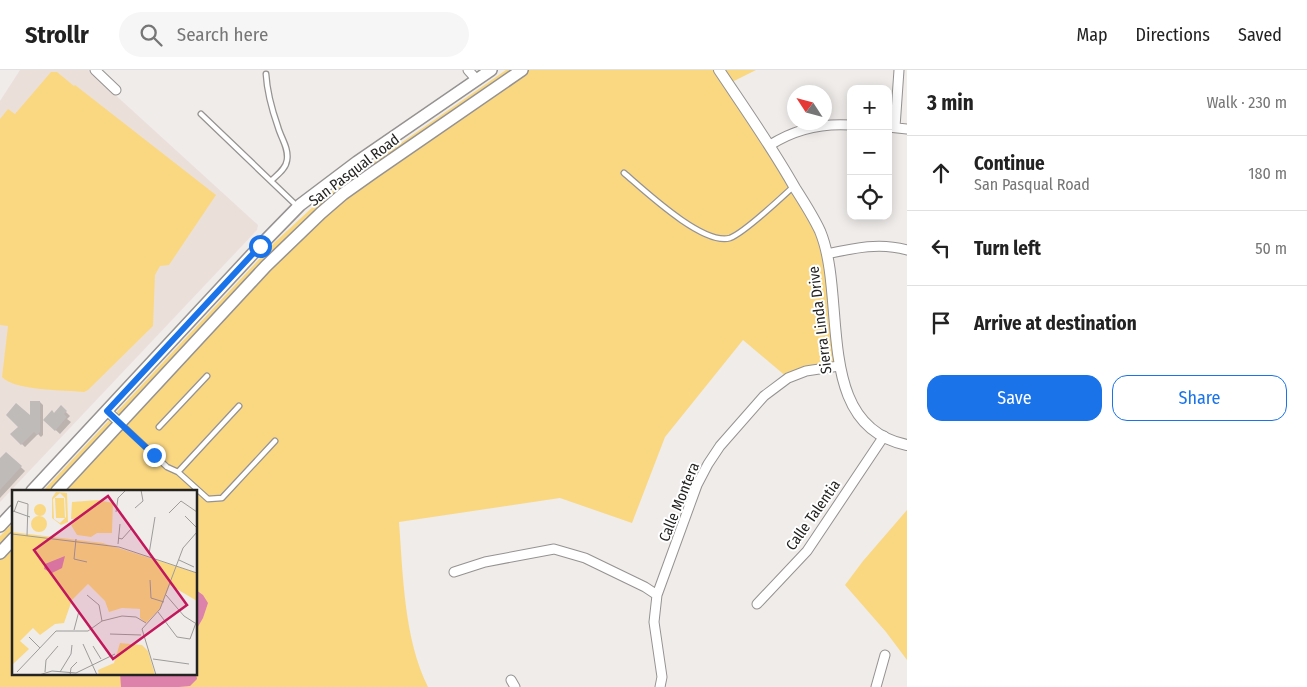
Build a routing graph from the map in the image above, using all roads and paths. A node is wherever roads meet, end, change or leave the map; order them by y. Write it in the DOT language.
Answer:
graph roads {
  1 [pos="95,70"];
  2 [pos="468,70"];
  3 [pos="491,70"];
  4 [pos="522,70"];
  5 [pos="719,70"];
  6 [pos="899,70"];
  7 [pos="266,74"];
  8 [pos="477,80"];
  9 [pos="116,90"];
  10 [pos="201,114"];
  11 [pos="892,120"];
  12 [pos="847,125"];
  13 [pos="892,127"];
  14 [pos="907,129"];
  15 [pos="770,145"];
  16 [pos="624,173"];
  17 [pos="271,181"];
  18 [pos="794,186"];
  19 [pos="298,207"];
  20 [pos="907,250"];
  21 [pos="827,254"];
  22 [pos="839,366"];
  23 [pos="207,376"];
  24 [pos="239,406"];
  25 [pos="107,411"];
  26 [pos="120,423"];
  27 [pos="159,427"];
  28 [pos="884,436"];
  29 [pos="276,440"];
  30 [pos="907,445"];
  31 [pos="178,472"];
  32 [pos="33,490"];
  33 [pos="59,490"];
  34 [pos="12,513"];
  35 [pos="0,526"];
  36 [pos="12,540"];
  37 [pos="0,552"];
  38 [pos="454,572"];
  39 [pos="657,595"];
  40 [pos="757,604"];
  41 [pos="885,655"];
  42 [pos="660,687"];
  43 [pos="876,687"];
  1 -- 9 [label="street"];
  2 -- 8 [label="street"];
  3 -- 8 [label="main road, San Pasqual Road"];
  4 -- 26 [label="main road, San Pasqual Road"];
  5 -- 15 [label="street, Sierra Linda Drive"];
  6 -- 11 [label="street"];
  7 -- 17 [label="lane"];
  8 -- 19 [label="main road, San Pasqual Road"];
  10 -- 17 [label="lane"];
  12 -- 15 [label="street"];
  13 -- 14 [label="street"];
  15 -- 18 [label="street, Sierra Linda Drive"];
  16 -- 18 [label="lane"];
  17 -- 19 [label="lane"];
  18 -- 21 [label="street, Sierra Linda Drive"];
  19 -- 25 [label="main road, San Pasqual Road"];
  20 -- 21 [label="street"];
  21 -- 22 [label="street, Sierra Linda Drive"];
  22 -- 28 [label="street, Sierra Linda Drive"];
  22 -- 39 [label="street, Calle Montera"];
  23 -- 27 [label="lane"];
  24 -- 31 [label="lane"];
  25 -- 26 [label="street"];
  25 -- 32 [label="main road, San Pasqual Road"];
  26 -- 31 [label="lane"];
  26 -- 33 [label="main road, San Pasqual Road"];
  28 -- 30 [label="street, Sierra Linda Drive"];
  28 -- 40 [label="street, Calle Talentia"];
  29 -- 31 [label="lane"];
  34 -- 35 [label="main road"];
  36 -- 37 [label="main road"];
  38 -- 39 [label="street"];
  39 -- 42 [label="street, Calle Montera"];
  41 -- 43 [label="street"];
}
